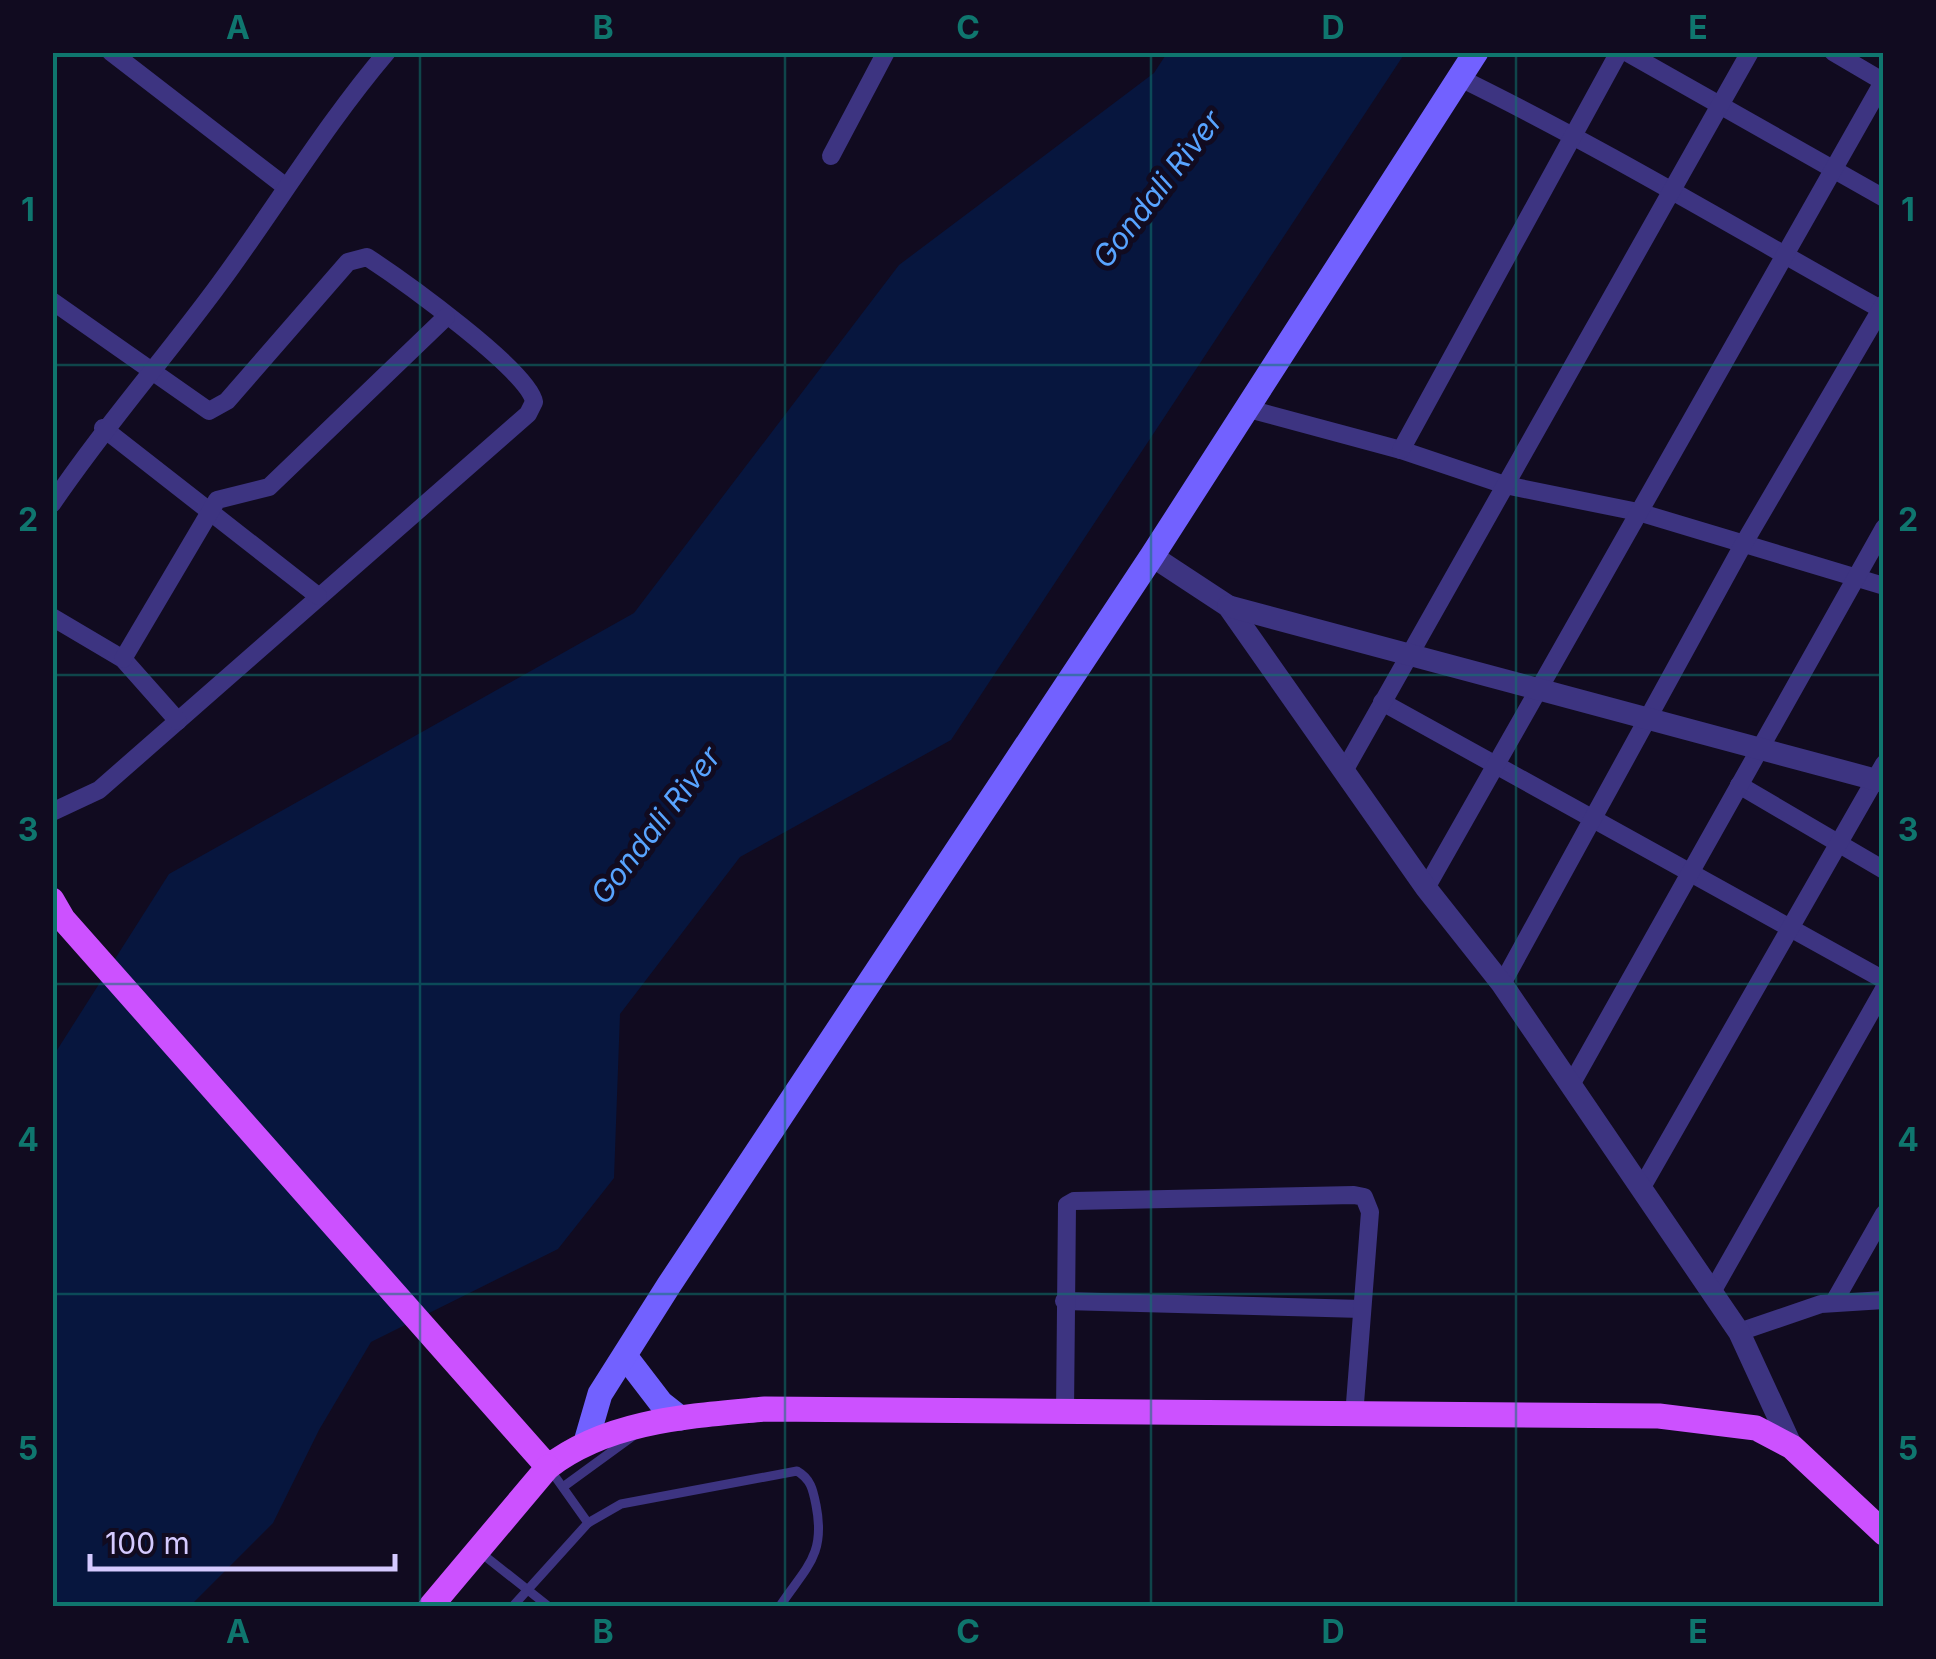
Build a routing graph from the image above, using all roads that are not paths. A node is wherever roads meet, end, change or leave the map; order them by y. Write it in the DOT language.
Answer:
graph roads {
  1 [pos="111,52"];
  2 [pos="387,52"];
  3 [pos="886,52"];
  4 [pos="1476,52"];
  5 [pos="1622,52"];
  6 [pos="1750,52"];
  7 [pos="1833,52"];
  8 [pos="1460,78"];
  9 [pos="1720,106"];
  10 [pos="1574,134"];
  11 [pos="831,156"];
  12 [pos="1834,170"];
  13 [pos="286,187"];
  14 [pos="1673,188"];
  15 [pos="1884,198"];
  16 [pos="1784,258"];
  17 [pos="52,301"];
  18 [pos="1883,308"];
  19 [pos="446,317"];
  20 [pos="149,370"];
  21 [pos="1245,408"];
  22 [pos="104,428"];
  23 [pos="1400,450"];
  24 [pos="1505,485"];
  25 [pos="52,504"];
  26 [pos="210,510"];
  27 [pos="1638,512"];
  28 [pos="1884,528"];
  29 [pos="1744,543"];
  30 [pos="1152,556"];
  31 [pos="1857,576"];
  32 [pos="1884,586"];
  33 [pos="318,596"];
  34 [pos="1228,606"];
  35 [pos="52,617"];
  36 [pos="1408,657"];
  37 [pos="123,659"];
  38 [pos="1535,692"];
  39 [pos="1382,702"];
  40 [pos="178,721"];
  41 [pos="1648,722"];
  42 [pos="1760,748"];
  43 [pos="1495,764"];
  44 [pos="1344,770"];
  45 [pos="1881,775"];
  46 [pos="1740,784"];
  47 [pos="52,812"];
  48 [pos="1593,817"];
  49 [pos="1837,842"];
  50 [pos="1884,870"];
  51 [pos="1689,872"];
  52 [pos="1426,888"];
  53 [pos="58,909"];
  54 [pos="1789,926"];
  55 [pos="1884,980"];
  56 [pos="1502,984"];
  57 [pos="1884,988"];
  58 [pos="1572,1083"];
  59 [pos="1642,1187"];
  60 [pos="1884,1214"];
  61 [pos="1712,1292"];
  62 [pos="1884,1300"];
  63 [pos="1064,1301"];
  64 [pos="1834,1302"];
  65 [pos="1362,1310"];
  66 [pos="1738,1332"];
  67 [pos="625,1356"];
  68 [pos="1064,1413"];
  69 [pos="1354,1416"];
  70 [pos="680,1418"];
  71 [pos="641,1426"];
  72 [pos="586,1442"];
  73 [pos="1792,1447"];
  74 [pos="556,1477"];
  75 [pos="588,1523"];
  76 [pos="1884,1533"];
  77 [pos="479,1551"];
  78 [pos="528,1590"];
  79 [pos="431,1606"];
  80 [pos="513,1606"];
  81 [pos="548,1606"];
  82 [pos="780,1606"];
  1 -- 13 [label="street"];
  2 -- 13 [label="street"];
  3 -- 11 [label="street"];
  4 -- 8 [label="main road"];
  5 -- 9 [label="street"];
  5 -- 10 [label="street"];
  6 -- 9 [label="street"];
  7 -- 12 [label="street"];
  8 -- 10 [label="street"];
  8 -- 21 [label="main road"];
  9 -- 12 [label="street"];
  9 -- 14 [label="street"];
  10 -- 14 [label="street"];
  10 -- 23 [label="street"];
  12 -- 15 [label="street"];
  12 -- 16 [label="street"];
  13 -- 20 [label="street"];
  14 -- 16 [label="street"];
  14 -- 24 [label="street"];
  16 -- 18 [label="street"];
  16 -- 27 [label="street"];
  17 -- 20 [label="street"];
  18 -- 29 [label="street"];
  19 -- 20 [label="street"];
  19 -- 26 [label="street"];
  19 -- 33 [label="street"];
  20 -- 22 [label="street"];
  21 -- 23 [label="street"];
  21 -- 30 [label="main road"];
  22 -- 25 [label="street"];
  22 -- 26 [label="street"];
  23 -- 24 [label="street"];
  24 -- 27 [label="street"];
  24 -- 36 [label="street"];
  26 -- 33 [label="street"];
  26 -- 37 [label="street"];
  27 -- 29 [label="street"];
  27 -- 38 [label="street"];
  28 -- 31 [label="street"];
  29 -- 31 [label="street"];
  29 -- 41 [label="street"];
  30 -- 34 [label="street"];
  30 -- 67 [label="main road"];
  31 -- 32 [label="street"];
  31 -- 42 [label="street"];
  33 -- 40 [label="street"];
  34 -- 36 [label="street"];
  34 -- 44 [label="street"];
  35 -- 37 [label="street"];
  36 -- 38 [label="street"];
  36 -- 39 [label="street"];
  37 -- 40 [label="street"];
  38 -- 41 [label="street"];
  38 -- 43 [label="street"];
  39 -- 43 [label="street"];
  39 -- 44 [label="street"];
  40 -- 47 [label="street"];
  41 -- 42 [label="street"];
  41 -- 48 [label="street"];
  42 -- 45 [label="street"];
  42 -- 46 [label="street"];
  43 -- 48 [label="street"];
  43 -- 52 [label="street"];
  44 -- 52 [label="street"];
  45 -- 49 [label="street"];
  46 -- 49 [label="street"];
  46 -- 51 [label="street"];
  48 -- 51 [label="street"];
  48 -- 56 [label="street"];
  49 -- 50 [label="street"];
  49 -- 54 [label="street"];
  51 -- 54 [label="street"];
  51 -- 58 [label="street"];
  52 -- 56 [label="street"];
  53 -- 74 [label="main road"];
  54 -- 55 [label="street"];
  54 -- 59 [label="street"];
  56 -- 58 [label="street"];
  57 -- 61 [label="street"];
  58 -- 59 [label="street"];
  59 -- 61 [label="street"];
  60 -- 64 [label="street"];
  61 -- 66 [label="street"];
  62 -- 64 [label="street"];
  63 -- 65 [label="street"];
  63 -- 65 [label="street"];
  63 -- 68 [label="street"];
  64 -- 66 [label="street"];
  65 -- 69 [label="street"];
  66 -- 73 [label="street"];
  67 -- 70 [label="main road"];
  67 -- 72 [label="main road"];
  68 -- 69 [label="main road"];
  68 -- 70 [label="main road"];
  69 -- 73 [label="main road"];
  70 -- 71 [label="main road"];
  71 -- 72 [label="main road"];
  71 -- 74 [label="lane"];
  72 -- 74 [label="main road"];
  73 -- 76 [label="main road"];
  74 -- 75 [label="lane"];
  74 -- 77 [label="main road"];
  75 -- 78 [label="lane"];
  75 -- 82 [label="lane"];
  77 -- 78 [label="lane"];
  77 -- 79 [label="main road"];
  78 -- 80 [label="lane"];
  78 -- 81 [label="lane"];
}
